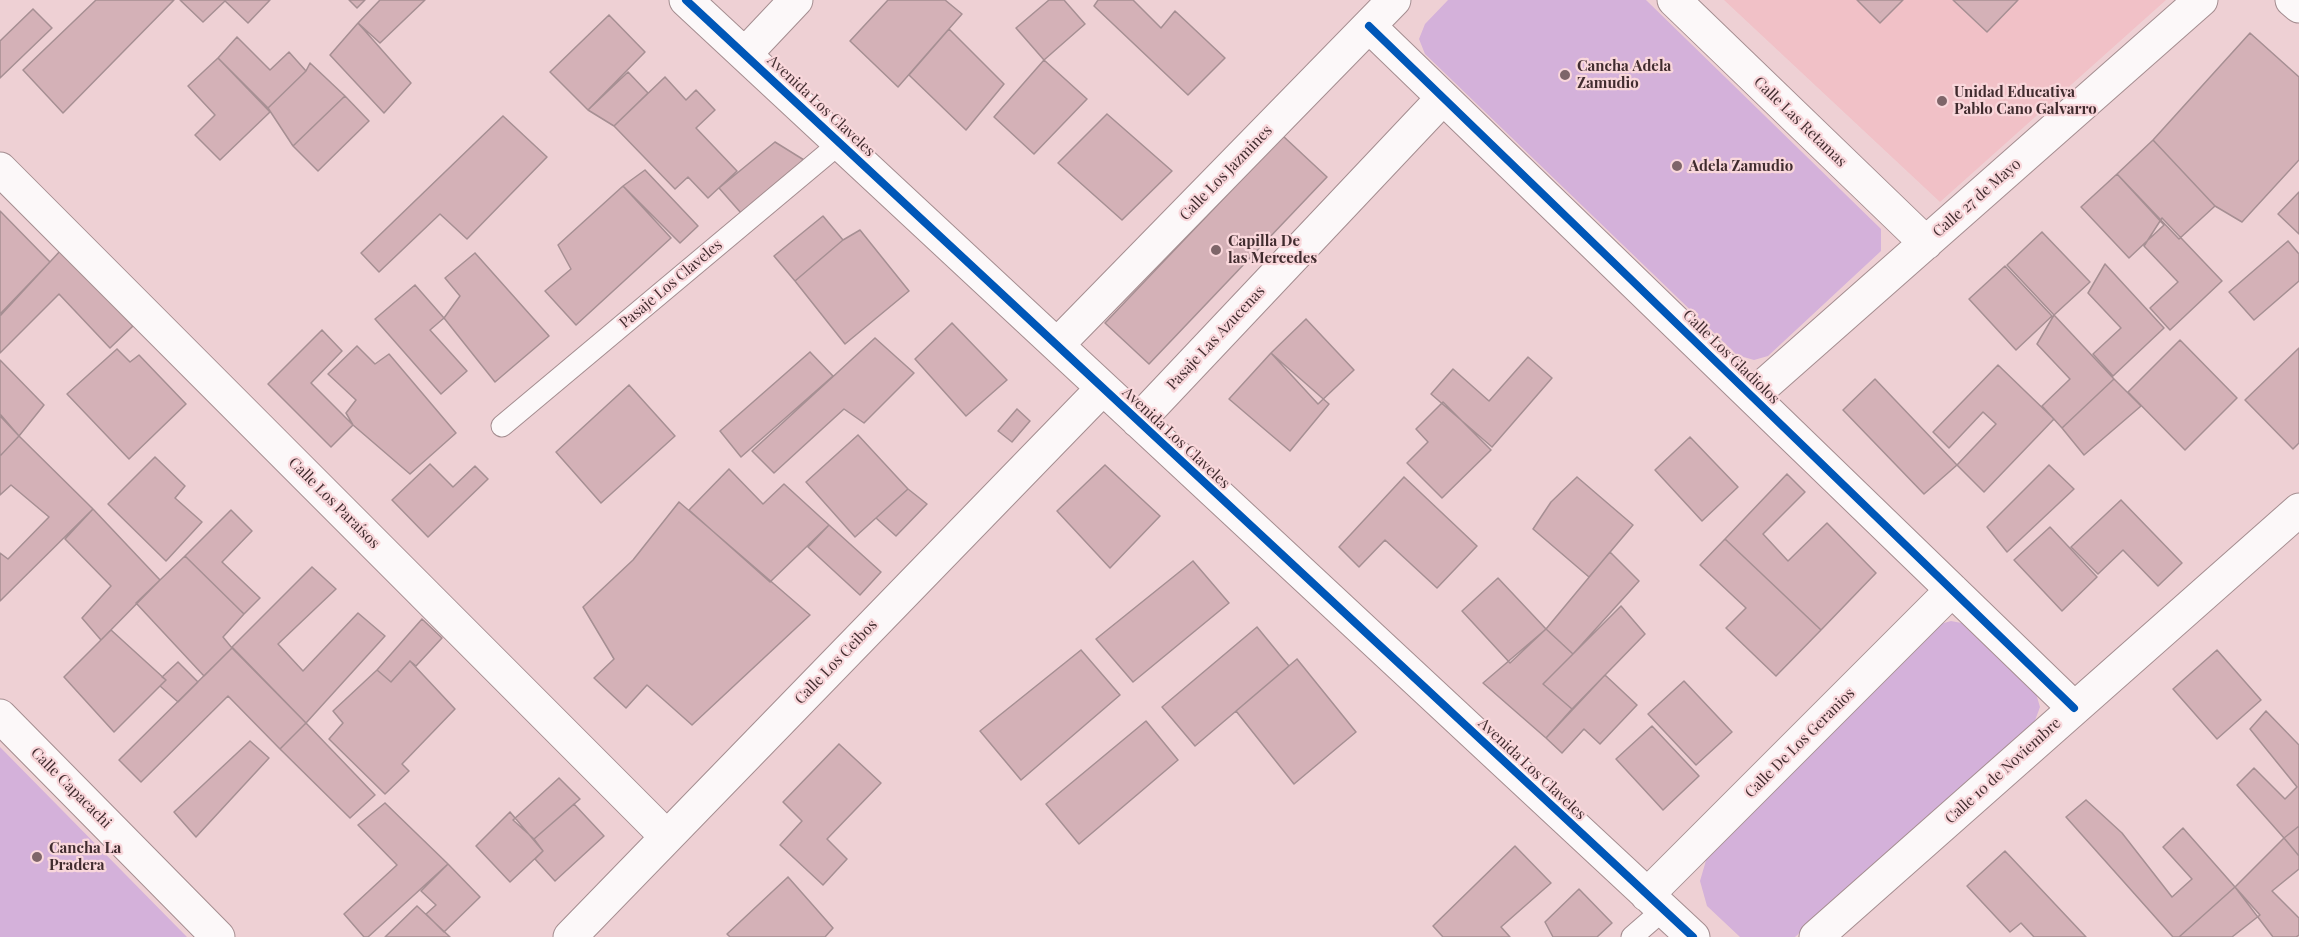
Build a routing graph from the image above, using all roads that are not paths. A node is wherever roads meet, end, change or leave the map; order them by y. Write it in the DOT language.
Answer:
graph roads {
  1 [pos="686,0"];
  2 [pos="796,0"];
  3 [pos="1394,0"];
  4 [pos="1674,0"];
  5 [pos="2201,0"];
  6 [pos="2292,0"];
  7 [pos="2299,6"];
  8 [pos="1369,26"];
  9 [pos="745,54"];
  10 [pos="1443,98"];
  11 [pos="840,143"];
  12 [pos="0,169"];
  13 [pos="1926,243"];
  14 [pos="1057,345"];
  15 [pos="1103,388"];
  16 [pos="1752,396"];
  17 [pos="1138,421"];
  18 [pos="502,426"];
  19 [pos="2299,510"];
  20 [pos="1952,590"];
  21 [pos="2074,708"];
  22 [pos="0,716"];
  23 [pos="667,837"];
  24 [pos="1655,903"];
  25 [pos="218,937"];
  26 [pos="570,937"];
  27 [pos="1632,937"];
  28 [pos="1693,937"];
  29 [pos="1816,937"];
  1 -- 9 [label="street, Avenida Los Claveles"];
  2 -- 9 [label="street"];
  3 -- 8 [label="street, Calle Los Jazmines"];
  4 -- 13 [label="street, Calle Las Retamas"];
  5 -- 13 [label="street, Calle 27 de Mayo"];
  6 -- 7 [label="street"];
  8 -- 10 [label="street, Calle Los Gladiolos"];
  8 -- 14 [label="street, Calle Los Jazmines"];
  9 -- 11 [label="street, Avenida Los Claveles"];
  10 -- 16 [label="street, Calle Los Gladiolos"];
  10 -- 17 [label="street, Pasaje Las Azucenas"];
  11 -- 14 [label="street, Avenida Los Claveles"];
  11 -- 18 [label="lane, Pasaje Los Claveles"];
  12 -- 23 [label="street, Calle Los Paraísos"];
  13 -- 16 [label="street, Calle 27 de Mayo"];
  14 -- 15 [label="street, Avenida Los Claveles"];
  15 -- 17 [label="street, Avenida Los Claveles"];
  15 -- 23 [label="street, Calle Los Ceibos"];
  16 -- 20 [label="street, Calle Los Gladiolos"];
  17 -- 24 [label="street, Avenida Los Claveles"];
  19 -- 21 [label="street, Calle 10 de Noviembre"];
  20 -- 21 [label="street, Calle Los Gladiolos"];
  20 -- 24 [label="street, Calle De Los Geranios"];
  21 -- 29 [label="street, Calle 10 de Noviembre"];
  22 -- 25 [label="street, Calle Capacachi"];
  23 -- 26 [label="street, Calle Los Ceibos"];
  24 -- 27 [label="lane"];
  24 -- 28 [label="street, Avenida Los Claveles"];
}
